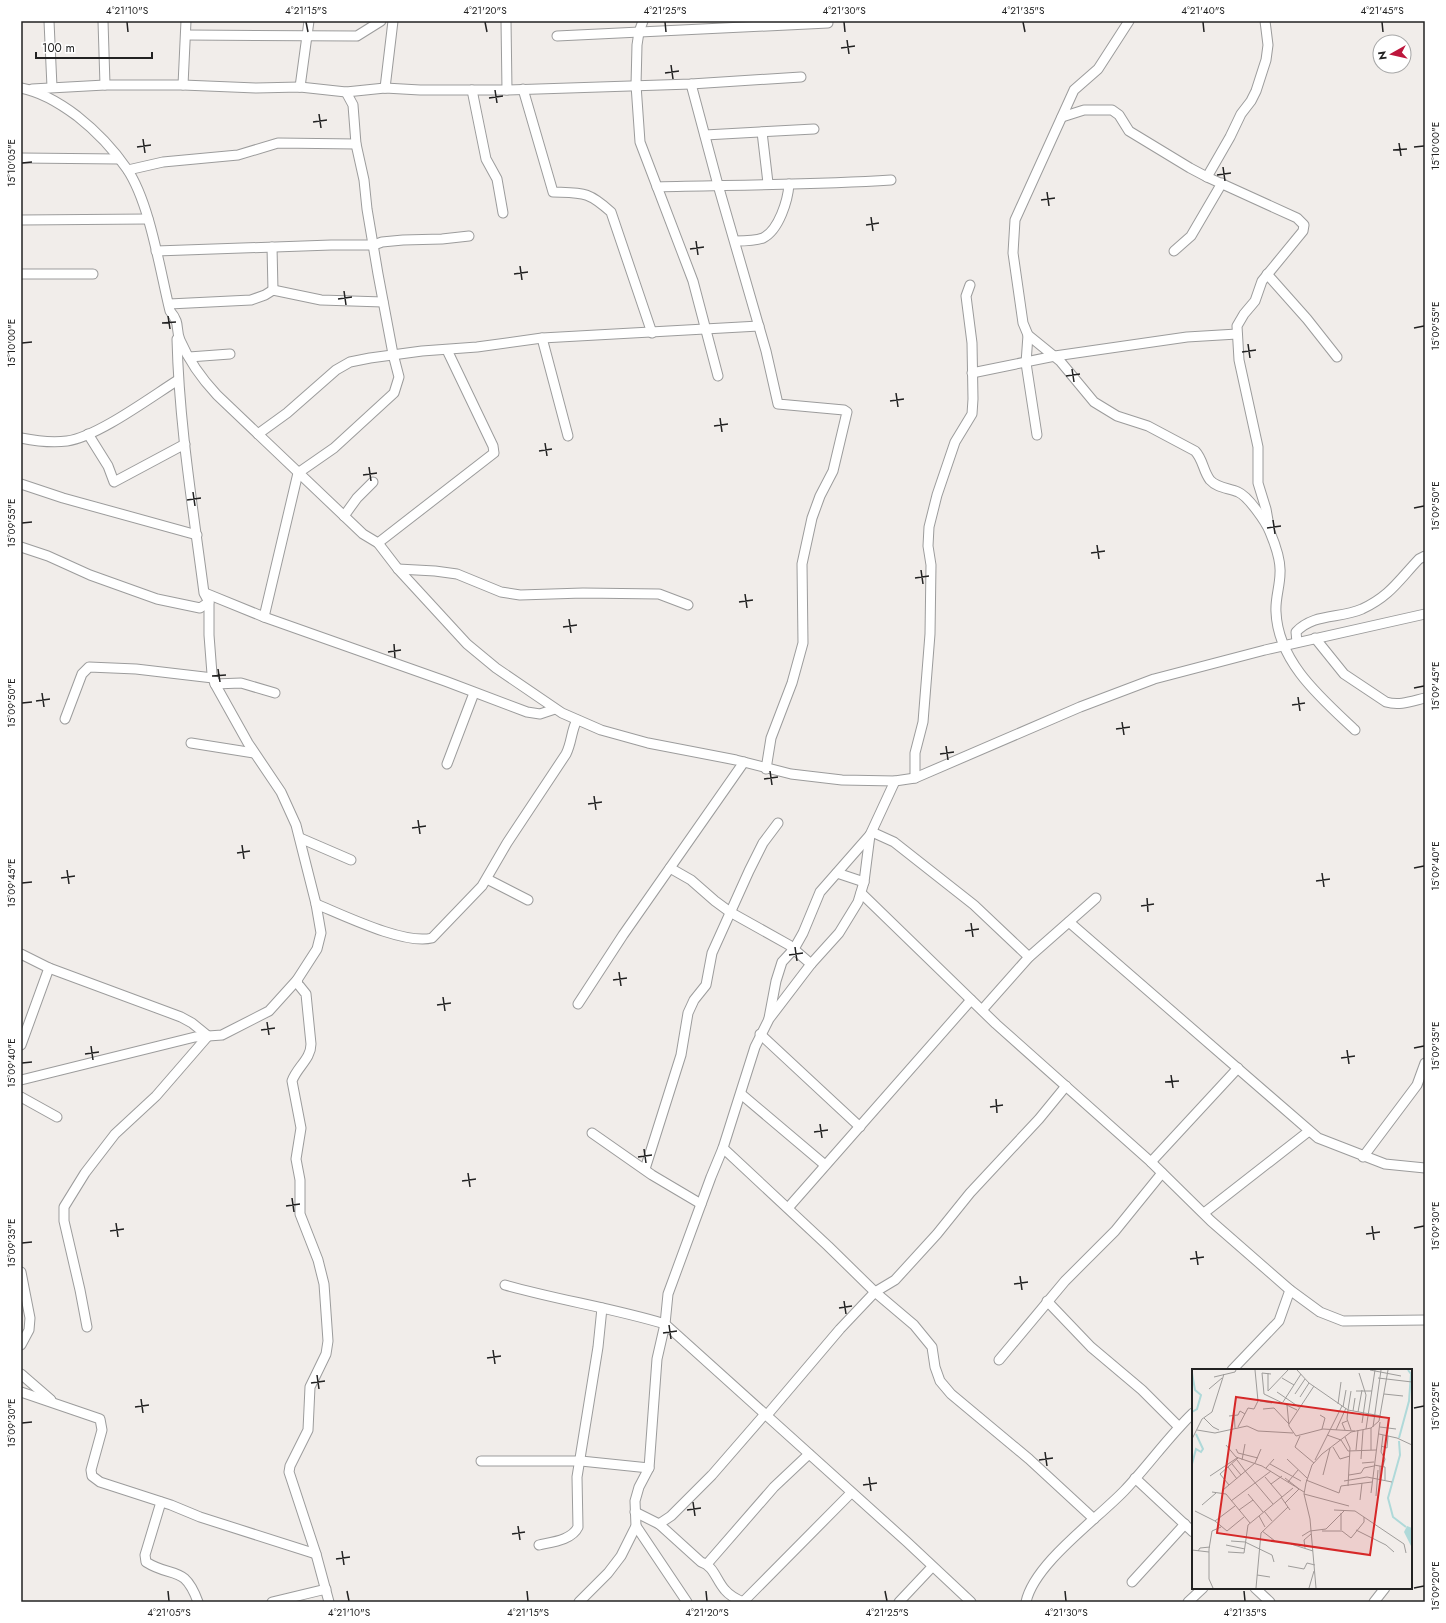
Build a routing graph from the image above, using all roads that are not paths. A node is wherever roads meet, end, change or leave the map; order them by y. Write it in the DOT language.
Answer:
graph roads {
  1 [pos="49,21"];
  2 [pos="103,21"];
  3 [pos="186,21"];
  4 [pos="309,21"];
  5 [pos="381,21"];
  6 [pos="393,21"];
  7 [pos="506,21"];
  8 [pos="643,21"];
  9 [pos="1129,21"];
  10 [pos="1265,21"];
  11 [pos="828,23"];
  12 [pos="639,32"];
  13 [pos="307,34"];
  14 [pos="186,35"];
  15 [pos="557,36"];
  16 [pos="801,77"];
  17 [pos="691,84"];
  18 [pos="105,85"];
  19 [pos="183,85"];
  20 [pos="636,85"];
  21 [pos="300,87"];
  22 [pos="25,88"];
  23 [pos="52,88"];
  24 [pos="385,88"];
  25 [pos="523,89"];
  26 [pos="472,90"];
  27 [pos="507,90"];
  28 [pos="346,92"];
  29 [pos="1062,117"];
  30 [pos="814,129"];
  31 [pos="762,132"];
  32 [pos="705,135"];
  33 [pos="356,144"];
  34 [pos="21,158"];
  35 [pos="119,159"];
  36 [pos="128,170"];
  37 [pos="1207,178"];
  38 [pos="890,180"];
  39 [pos="1222,183"];
  40 [pos="768,184"];
  41 [pos="789,184"];
  42 [pos="718,185"];
  43 [pos="657,187"];
  44 [pos="503,213"];
  45 [pos="148,219"];
  46 [pos="21,220"];
  47 [pos="469,236"];
  48 [pos="735,241"];
  49 [pos="374,245"];
  50 [pos="272,247"];
  51 [pos="156,251"];
  52 [pos="1174,251"];
  53 [pos="21,274"];
  54 [pos="93,274"];
  55 [pos="1267,274"];
  56 [pos="970,285"];
  57 [pos="273,290"];
  58 [pos="383,302"];
  59 [pos="169,304"];
  60 [pos="177,320"];
  61 [pos="759,326"];
  62 [pos="706,330"];
  63 [pos="652,333"];
  64 [pos="1028,334"];
  65 [pos="1237,334"];
  66 [pos="542,338"];
  67 [pos="447,350"];
  68 [pos="230,354"];
  69 [pos="393,354"];
  70 [pos="1055,356"];
  71 [pos="189,357"];
  72 [pos="1337,357"];
  73 [pos="1026,363"];
  74 [pos="972,373"];
  75 [pos="718,376"];
  76 [pos="178,380"];
  77 [pos="88,434"];
  78 [pos="258,434"];
  79 [pos="1037,435"];
  80 [pos="568,436"];
  81 [pos="21,438"];
  82 [pos="185,444"];
  83 [pos="298,473"];
  84 [pos="373,482"];
  85 [pos="21,484"];
  86 [pos="344,516"];
  87 [pos="1269,530"];
  88 [pos="197,535"];
  89 [pos="378,543"];
  90 [pos="21,547"];
  91 [pos="1425,556"];
  92 [pos="398,569"];
  93 [pos="204,592"];
  94 [pos="209,602"];
  95 [pos="688,605"];
  96 [pos="1425,614"];
  97 [pos="264,617"];
  98 [pos="1315,638"];
  99 [pos="1297,642"];
  100 [pos="1285,646"];
  101 [pos="214,681"];
  102 [pos="275,693"];
  103 [pos="474,693"];
  104 [pos="1425,698"];
  105 [pos="555,709"];
  106 [pos="65,719"];
  107 [pos="577,720"];
  108 [pos="1355,730"];
  109 [pos="191,743"];
  110 [pos="254,753"];
  111 [pos="744,762"];
  112 [pos="448,764"];
  113 [pos="766,769"];
  114 [pos="915,778"];
  115 [pos="895,781"];
  116 [pos="778,823"];
  117 [pos="871,834"];
  118 [pos="300,838"];
  119 [pos="351,860"];
  120 [pos="670,868"];
  121 [pos="837,872"];
  122 [pos="487,879"];
  123 [pos="864,882"];
  124 [pos="861,893"];
  125 [pos="1096,898"];
  126 [pos="528,900"];
  127 [pos="316,904"];
  128 [pos="730,912"];
  129 [pos="1069,922"];
  130 [pos="794,949"];
  131 [pos="21,954"];
  132 [pos="1029,957"];
  133 [pos="811,964"];
  134 [pos="49,968"];
  135 [pos="297,980"];
  136 [pos="971,1000"];
  137 [pos="578,1004"];
  138 [pos="982,1010"];
  139 [pos="769,1019"];
  140 [pos="760,1034"];
  141 [pos="208,1036"];
  142 [pos="21,1045"];
  143 [pos="1425,1064"];
  144 [pos="1238,1068"];
  145 [pos="21,1080"];
  146 [pos="1066,1086"];
  147 [pos="741,1094"];
  148 [pos="21,1097"];
  149 [pos="57,1117"];
  150 [pos="860,1127"];
  151 [pos="1308,1131"];
  152 [pos="592,1133"];
  153 [pos="723,1148"];
  154 [pos="1363,1157"];
  155 [pos="1151,1162"];
  156 [pos="825,1165"];
  157 [pos="1425,1168"];
  158 [pos="645,1169"];
  159 [pos="1162,1173"];
  160 [pos="700,1204"];
  161 [pos="788,1208"];
  162 [pos="1204,1213"];
  163 [pos="21,1272"];
  164 [pos="505,1285"];
  165 [pos="1290,1290"];
  166 [pos="875,1292"];
  167 [pos="1047,1301"];
  168 [pos="602,1308"];
  169 [pos="1425,1320"];
  170 [pos="665,1324"];
  171 [pos="87,1327"];
  172 [pos="21,1345"];
  173 [pos="999,1360"];
  174 [pos="1237,1368"];
  175 [pos="21,1374"];
  176 [pos="21,1392"];
  177 [pos="54,1403"];
  178 [pos="766,1414"];
  179 [pos="1192,1414"];
  180 [pos="1179,1427"];
  181 [pos="809,1454"];
  182 [pos="481,1461"];
  183 [pos="581,1461"];
  184 [pos="649,1468"];
  185 [pos="1135,1478"];
  186 [pos="851,1493"];
  187 [pos="160,1502"];
  188 [pos="635,1512"];
  189 [pos="1094,1519"];
  190 [pos="659,1524"];
  191 [pos="1184,1524"];
  192 [pos="636,1526"];
  193 [pos="1192,1531"];
  194 [pos="539,1545"];
  195 [pos="316,1554"];
  196 [pos="707,1564"];
  197 [pos="932,1567"];
  198 [pos="1132,1582"];
  199 [pos="326,1589"];
  200 [pos="1202,1589"];
  201 [pos="1256,1589"];
  202 [pos="1383,1595"];
  203 [pos="198,1602"];
  204 [pos="272,1602"];
  205 [pos="329,1602"];
  206 [pos="579,1602"];
  207 [pos="687,1602"];
  208 [pos="743,1602"];
  209 [pos="899,1602"];
  210 [pos="971,1602"];
  211 [pos="1026,1602"];
  212 [pos="1188,1602"];
  213 [pos="1270,1602"];
  214 [pos="1374,1602"];
  1 -- 23 [label="street"];
  2 -- 18 [label="street"];
  3 -- 14 [label="street"];
  4 -- 13 [label="street"];
  5 -- 13 [label="street"];
  6 -- 24 [label="street"];
  7 -- 27 [label="street"];
  8 -- 12 [label="street"];
  9 -- 29 [label="street"];
  10 -- 37 [label="street"];
  11 -- 12 [label="street"];
  12 -- 15 [label="street"];
  12 -- 20 [label="street"];
  13 -- 14 [label="street"];
  13 -- 21 [label="street"];
  14 -- 19 [label="street"];
  16 -- 17 [label="street"];
  17 -- 20 [label="street"];
  17 -- 32 [label="street"];
  18 -- 19 [label="street"];
  18 -- 23 [label="street"];
  19 -- 21 [label="street"];
  20 -- 25 [label="street"];
  20 -- 43 [label="street"];
  21 -- 28 [label="street"];
  22 -- 23 [label="street"];
  22 -- 35 [label="street"];
  24 -- 26 [label="street"];
  24 -- 28 [label="street"];
  25 -- 27 [label="street"];
  25 -- 63 [label="street"];
  26 -- 27 [label="street"];
  26 -- 44 [label="street"];
  28 -- 33 [label="street"];
  29 -- 37 [label="street"];
  29 -- 64 [label="street"];
  30 -- 31 [label="street"];
  31 -- 32 [label="street"];
  31 -- 40 [label="street"];
  32 -- 42 [label="street"];
  33 -- 36 [label="street"];
  33 -- 49 [label="street"];
  34 -- 35 [label="street"];
  35 -- 36 [label="street"];
  36 -- 45 [label="street"];
  37 -- 39 [label="street"];
  38 -- 41 [label="street"];
  39 -- 52 [label="street"];
  39 -- 55 [label="street"];
  40 -- 41 [label="street"];
  40 -- 42 [label="street"];
  41 -- 48 [label="street"];
  42 -- 43 [label="street"];
  42 -- 48 [label="street"];
  43 -- 62 [label="street"];
  45 -- 46 [label="street"];
  45 -- 51 [label="street"];
  47 -- 49 [label="street"];
  48 -- 61 [label="street"];
  49 -- 50 [label="street"];
  49 -- 58 [label="street"];
  50 -- 51 [label="street"];
  50 -- 57 [label="street"];
  51 -- 59 [label="street"];
  53 -- 54 [label="street"];
  55 -- 65 [label="street"];
  55 -- 72 [label="street"];
  56 -- 74 [label="street"];
  57 -- 58 [label="street"];
  57 -- 59 [label="street"];
  58 -- 69 [label="street"];
  59 -- 60 [label="street"];
  60 -- 71 [label="street"];
  60 -- 76 [label="street"];
  61 -- 62 [label="street"];
  61 -- 113 [label="street"];
  62 -- 63 [label="street"];
  62 -- 75 [label="street"];
  63 -- 66 [label="street"];
  64 -- 70 [label="street"];
  64 -- 73 [label="street"];
  65 -- 70 [label="street"];
  65 -- 87 [label="street"];
  66 -- 67 [label="street"];
  66 -- 80 [label="street"];
  67 -- 69 [label="street"];
  67 -- 89 [label="street"];
  68 -- 71 [label="street"];
  69 -- 78 [label="street"];
  69 -- 83 [label="street"];
  70 -- 73 [label="street"];
  70 -- 87 [label="street"];
  71 -- 78 [label="street"];
  73 -- 74 [label="street"];
  73 -- 79 [label="street"];
  74 -- 114 [label="street"];
  76 -- 77 [label="street"];
  76 -- 82 [label="street"];
  77 -- 81 [label="street"];
  77 -- 82 [label="street"];
  78 -- 83 [label="street"];
  82 -- 88 [label="street"];
  83 -- 86 [label="street"];
  83 -- 97 [label="street"];
  84 -- 86 [label="street"];
  85 -- 88 [label="street"];
  86 -- 89 [label="street"];
  87 -- 100 [label="street"];
  88 -- 93 [label="street"];
  89 -- 92 [label="street"];
  90 -- 94 [label="street"];
  91 -- 99 [label="street"];
  92 -- 95 [label="street"];
  92 -- 105 [label="street"];
  93 -- 94 [label="street"];
  93 -- 97 [label="street"];
  94 -- 101 [label="street"];
  96 -- 98 [label="street"];
  97 -- 103 [label="street"];
  98 -- 99 [label="street"];
  98 -- 104 [label="street"];
  99 -- 100 [label="street"];
  100 -- 108 [label="street"];
  100 -- 114 [label="street"];
  101 -- 102 [label="street"];
  101 -- 106 [label="street"];
  101 -- 110 [label="street"];
  103 -- 105 [label="street"];
  103 -- 112 [label="street"];
  105 -- 107 [label="street"];
  107 -- 111 [label="street"];
  107 -- 122 [label="street"];
  109 -- 110 [label="street"];
  110 -- 118 [label="street"];
  111 -- 113 [label="street"];
  111 -- 120 [label="street"];
  113 -- 115 [label="street"];
  114 -- 115 [label="street"];
  115 -- 117 [label="street"];
  116 -- 128 [label="street"];
  117 -- 121 [label="street"];
  117 -- 123 [label="street"];
  117 -- 132 [label="street"];
  118 -- 119 [label="street"];
  118 -- 127 [label="street"];
  120 -- 128 [label="street"];
  120 -- 137 [label="street"];
  121 -- 123 [label="street"];
  121 -- 130 [label="street"];
  122 -- 126 [label="street"];
  122 -- 127 [label="street"];
  123 -- 124 [label="street"];
  124 -- 133 [label="street"];
  124 -- 136 [label="street"];
  125 -- 129 [label="street"];
  127 -- 135 [label="street"];
  128 -- 130 [label="street"];
  128 -- 158 [label="street"];
  129 -- 132 [label="street"];
  129 -- 144 [label="street"];
  130 -- 133 [label="street"];
  130 -- 139 [label="street"];
  131 -- 134 [label="street"];
  132 -- 138 [label="street"];
  133 -- 139 [label="street"];
  134 -- 141 [label="street"];
  134 -- 142 [label="street"];
  135 -- 141 [label="street"];
  135 -- 195 [label="street"];
  136 -- 138 [label="street"];
  136 -- 150 [label="street"];
  138 -- 146 [label="street"];
  139 -- 140 [label="street"];
  140 -- 147 [label="street"];
  140 -- 150 [label="street"];
  141 -- 145 [label="street"];
  141 -- 171 [label="street"];
  143 -- 154 [label="street"];
  144 -- 151 [label="street"];
  144 -- 155 [label="street"];
  146 -- 155 [label="street"];
  146 -- 166 [label="street"];
  147 -- 153 [label="street"];
  147 -- 156 [label="street"];
  148 -- 149 [label="street"];
  150 -- 156 [label="street"];
  151 -- 154 [label="street"];
  151 -- 162 [label="street"];
  152 -- 158 [label="street"];
  153 -- 160 [label="street"];
  153 -- 161 [label="street"];
  154 -- 157 [label="street"];
  155 -- 159 [label="street"];
  156 -- 161 [label="street"];
  158 -- 160 [label="street"];
  159 -- 162 [label="street"];
  159 -- 167 [label="street"];
  160 -- 170 [label="street"];
  161 -- 166 [label="street"];
  162 -- 165 [label="street"];
  163 -- 172 [label="street"];
  164 -- 168 [label="street"];
  165 -- 169 [label="street"];
  165 -- 174 [label="street"];
  166 -- 178 [label="street"];
  166 -- 189 [label="street"];
  167 -- 173 [label="street"];
  167 -- 180 [label="street"];
  168 -- 170 [label="street"];
  168 -- 183 [label="street"];
  170 -- 178 [label="street"];
  170 -- 184 [label="street"];
  175 -- 177 [label="street"];
  176 -- 177 [label="street"];
  177 -- 187 [label="street"];
  178 -- 181 [label="street"];
  178 -- 190 [label="street"];
  179 -- 180 [label="street"];
  180 -- 185 [label="street"];
  181 -- 186 [label="street"];
  181 -- 196 [label="street"];
  182 -- 183 [label="street"];
  183 -- 184 [label="street"];
  183 -- 194 [label="street"];
  184 -- 188 [label="street"];
  185 -- 189 [label="street"];
  185 -- 191 [label="street"];
  186 -- 197 [label="street"];
  186 -- 208 [label="street"];
  187 -- 195 [label="street"];
  187 -- 203 [label="street"];
  188 -- 190 [label="street"];
  188 -- 192 [label="street"];
  189 -- 211 [label="street"];
  190 -- 196 [label="street"];
  191 -- 193 [label="street"];
  191 -- 198 [label="street"];
  192 -- 206 [label="street"];
  192 -- 207 [label="street"];
  195 -- 199 [label="street"];
  196 -- 208 [label="street"];
  197 -- 209 [label="street"];
  197 -- 210 [label="street"];
  199 -- 204 [label="street"];
  199 -- 205 [label="street"];
  200 -- 212 [label="street"];
  201 -- 213 [label="street"];
  202 -- 214 [label="street"];
}
